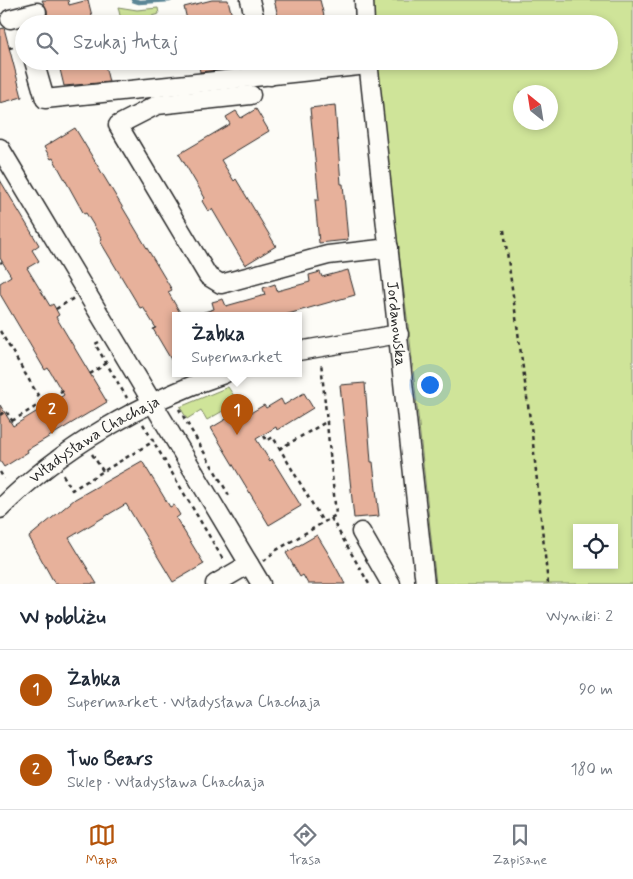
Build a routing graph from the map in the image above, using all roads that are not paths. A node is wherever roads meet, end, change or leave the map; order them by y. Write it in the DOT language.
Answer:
graph roads {
  1 [pos="250,0"];
  2 [pos="364,0"];
  3 [pos="254,15"];
  4 [pos="365,15"];
  5 [pos="37,70"];
  6 [pos="261,70"];
  7 [pos="369,70"];
  8 [pos="251,95"];
  9 [pos="0,148"];
  10 [pos="389,248"];
  11 [pos="399,334"];
  12 [pos="302,350"];
  13 [pos="217,377"];
  14 [pos="153,403"];
  15 [pos="0,509"];
  16 [pos="361,532"];
  17 [pos="254,572"];
  18 [pos="215,584"];
  19 [pos="391,584"];
  20 [pos="425,584"];
  1 -- 3 [label="street"];
  2 -- 4 [label="street"];
  5 -- 6 [label="street"];
  7 -- 10 [label="street, Jordanowska"];
  8 -- 10 [label="street"];
  9 -- 14 [label="street"];
  10 -- 11 [label="street, Jordanowska"];
  11 -- 12 [label="street"];
  11 -- 20 [label="street, Jordanowska"];
  13 -- 14 [label="street, Władysława Chachaja"];
  14 -- 15 [label="street, Władysława Chachaja"];
  14 -- 17 [label="street"];
  16 -- 19 [label="street"];
  17 -- 18 [label="street"];
}
